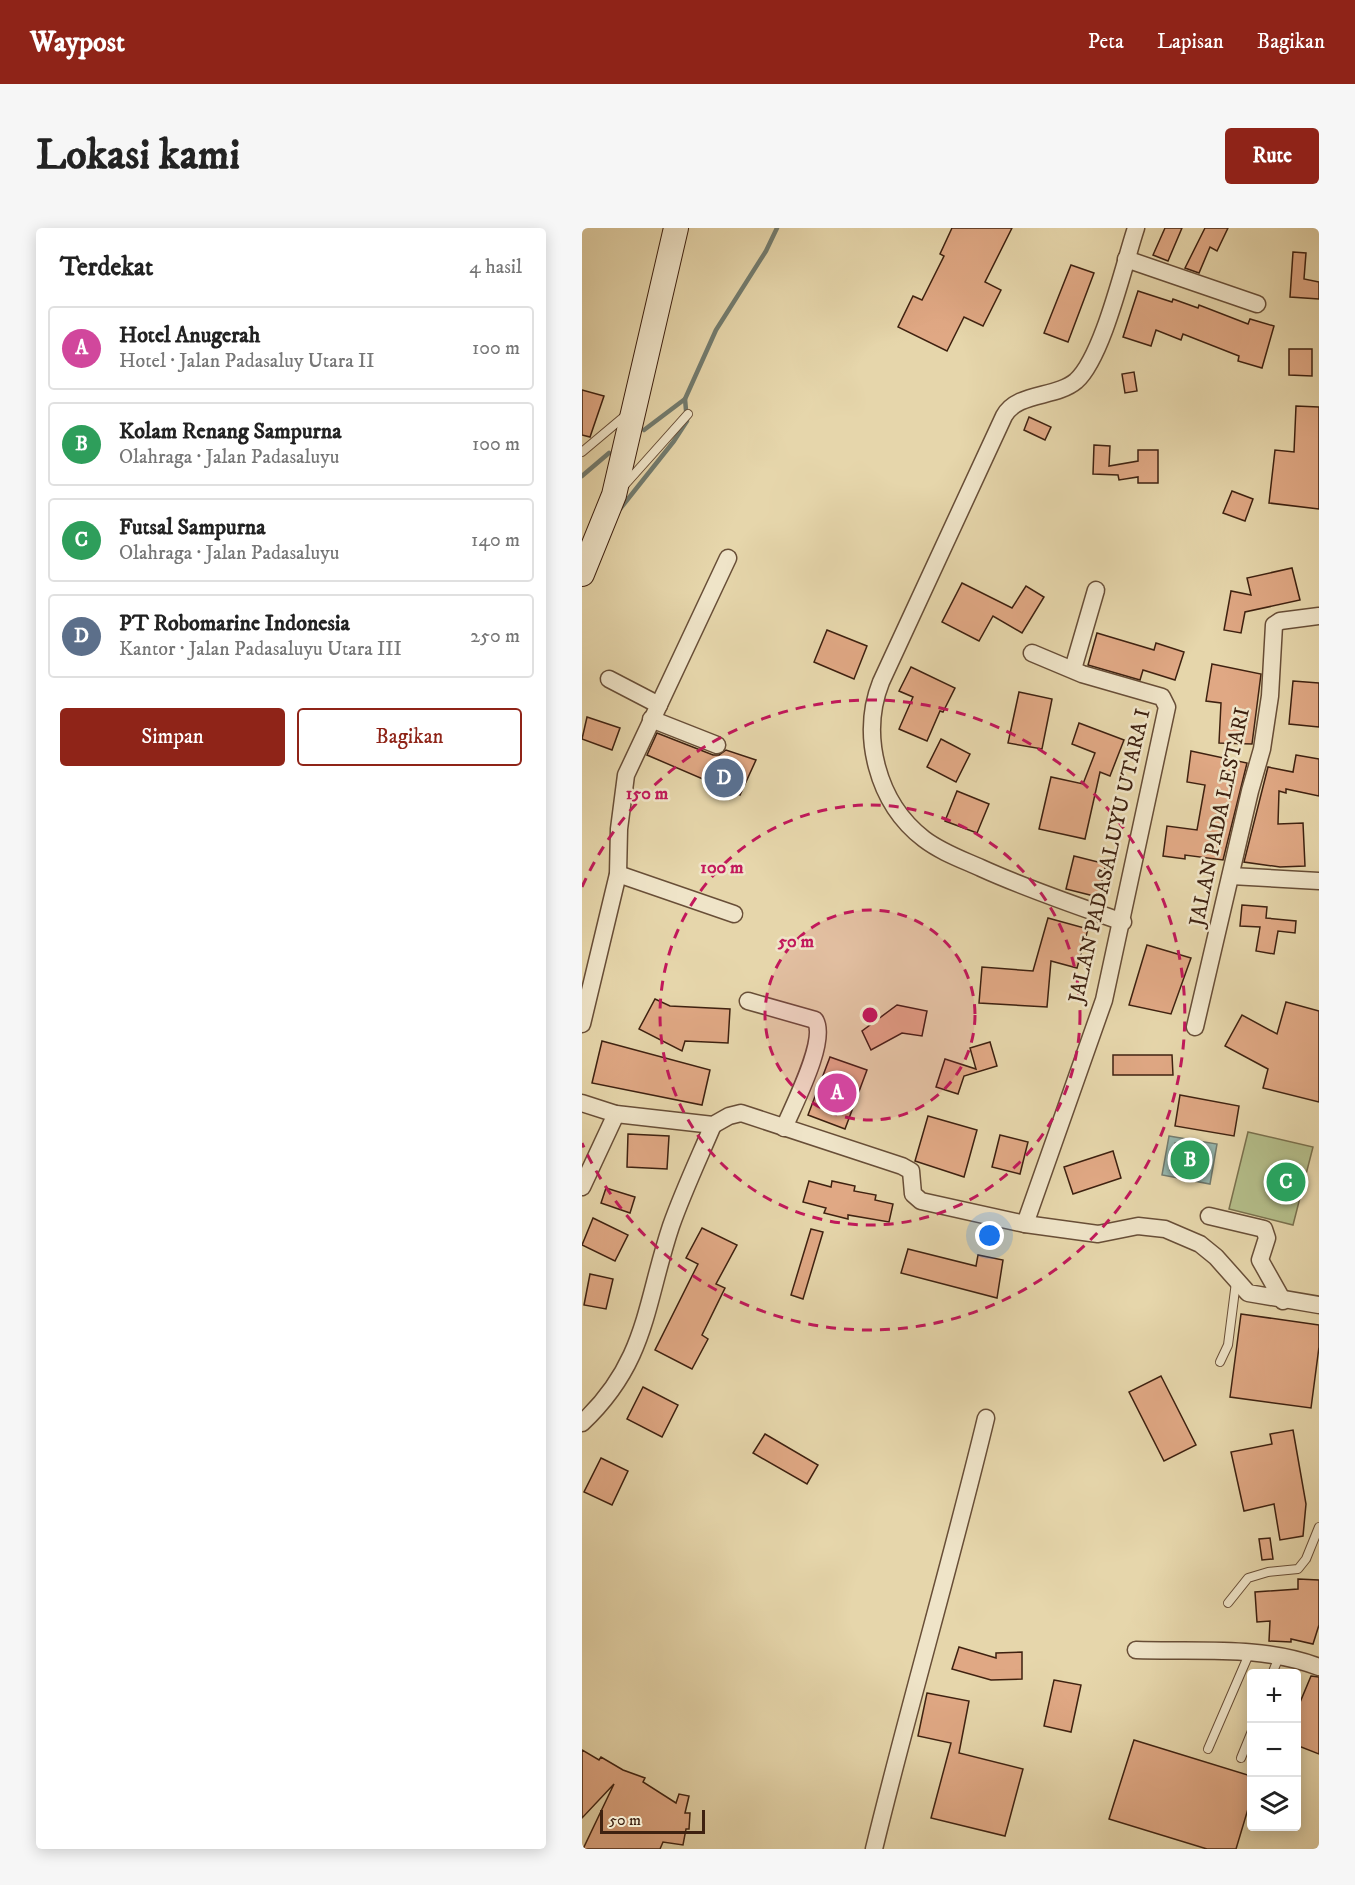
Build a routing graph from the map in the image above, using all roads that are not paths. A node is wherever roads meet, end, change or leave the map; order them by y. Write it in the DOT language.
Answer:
graph roads {
  1 [pos="676,228"];
  2 [pos="1136,228"];
  3 [pos="1126,259"];
  4 [pos="1257,304"];
  5 [pos="633,409"];
  6 [pos="688,414"];
  7 [pos="582,452"];
  8 [pos="614,495"];
  9 [pos="728,558"];
  10 [pos="582,574"];
  11 [pos="1096,590"];
  12 [pos="1319,616"];
  13 [pos="1032,653"];
  14 [pos="1073,669"];
  15 [pos="609,680"];
  16 [pos="655,712"];
  17 [pos="717,745"];
  18 [pos="618,874"];
  19 [pos="1231,876"];
  20 [pos="1319,881"];
  21 [pos="734,914"];
  22 [pos="1123,922"];
  23 [pos="748,1001"];
  24 [pos="582,1024"];
  25 [pos="1195,1027"];
  26 [pos="582,1103"];
  27 [pos="616,1114"];
  28 [pos="713,1125"];
  29 [pos="784,1128"];
  30 [pos="582,1187"];
  31 [pos="1209,1216"];
  32 [pos="1025,1224"];
  33 [pos="1236,1281"];
  34 [pos="1282,1301"];
  35 [pos="1319,1305"];
  36 [pos="1220,1362"];
  37 [pos="986,1418"];
  38 [pos="582,1423"];
  39 [pos="1319,1527"];
  40 [pos="1228,1603"];
  41 [pos="1136,1650"];
  42 [pos="1249,1654"];
  43 [pos="1279,1657"];
  44 [pos="1319,1667"];
  45 [pos="1274,1669"];
  46 [pos="1247,1743"];
  47 [pos="1208,1749"];
  48 [pos="1242,1758"];
  49 [pos="874,1849"];
  1 -- 5 [label="main road"];
  2 -- 3 [label="street"];
  3 -- 4 [label="street"];
  3 -- 22 [label="street"];
  5 -- 7 [label="lane"];
  5 -- 8 [label="main road"];
  6 -- 8 [label="lane"];
  8 -- 10 [label="main road"];
  9 -- 16 [label="street"];
  11 -- 14 [label="street"];
  12 -- 19 [label="street, JALAN PADA LESTARI"];
  13 -- 14 [label="street, JALAN PADASALUYU UTARA I"];
  14 -- 22 [label="street, JALAN PADASALUYU UTARA I"];
  15 -- 16 [label="street"];
  16 -- 17 [label="street"];
  16 -- 18 [label="street"];
  18 -- 21 [label="street"];
  18 -- 24 [label="street"];
  19 -- 20 [label="street"];
  19 -- 25 [label="street, JALAN PADA LESTARI"];
  22 -- 32 [label="street, JALAN PADASALUYU UTARA I"];
  23 -- 29 [label="street"];
  26 -- 27 [label="street"];
  27 -- 28 [label="street"];
  27 -- 30 [label="street"];
  28 -- 29 [label="street"];
  28 -- 38 [label="street"];
  29 -- 32 [label="street"];
  31 -- 34 [label="street"];
  32 -- 33 [label="street"];
  33 -- 34 [label="street"];
  33 -- 36 [label="lane"];
  34 -- 35 [label="street"];
  37 -- 49 [label="street"];
  39 -- 40 [label="lane"];
  41 -- 42 [label="street"];
  42 -- 43 [label="street"];
  42 -- 47 [label="lane"];
  43 -- 44 [label="street"];
  43 -- 45 [label="lane"];
  46 -- 48 [label="lane"];
}
